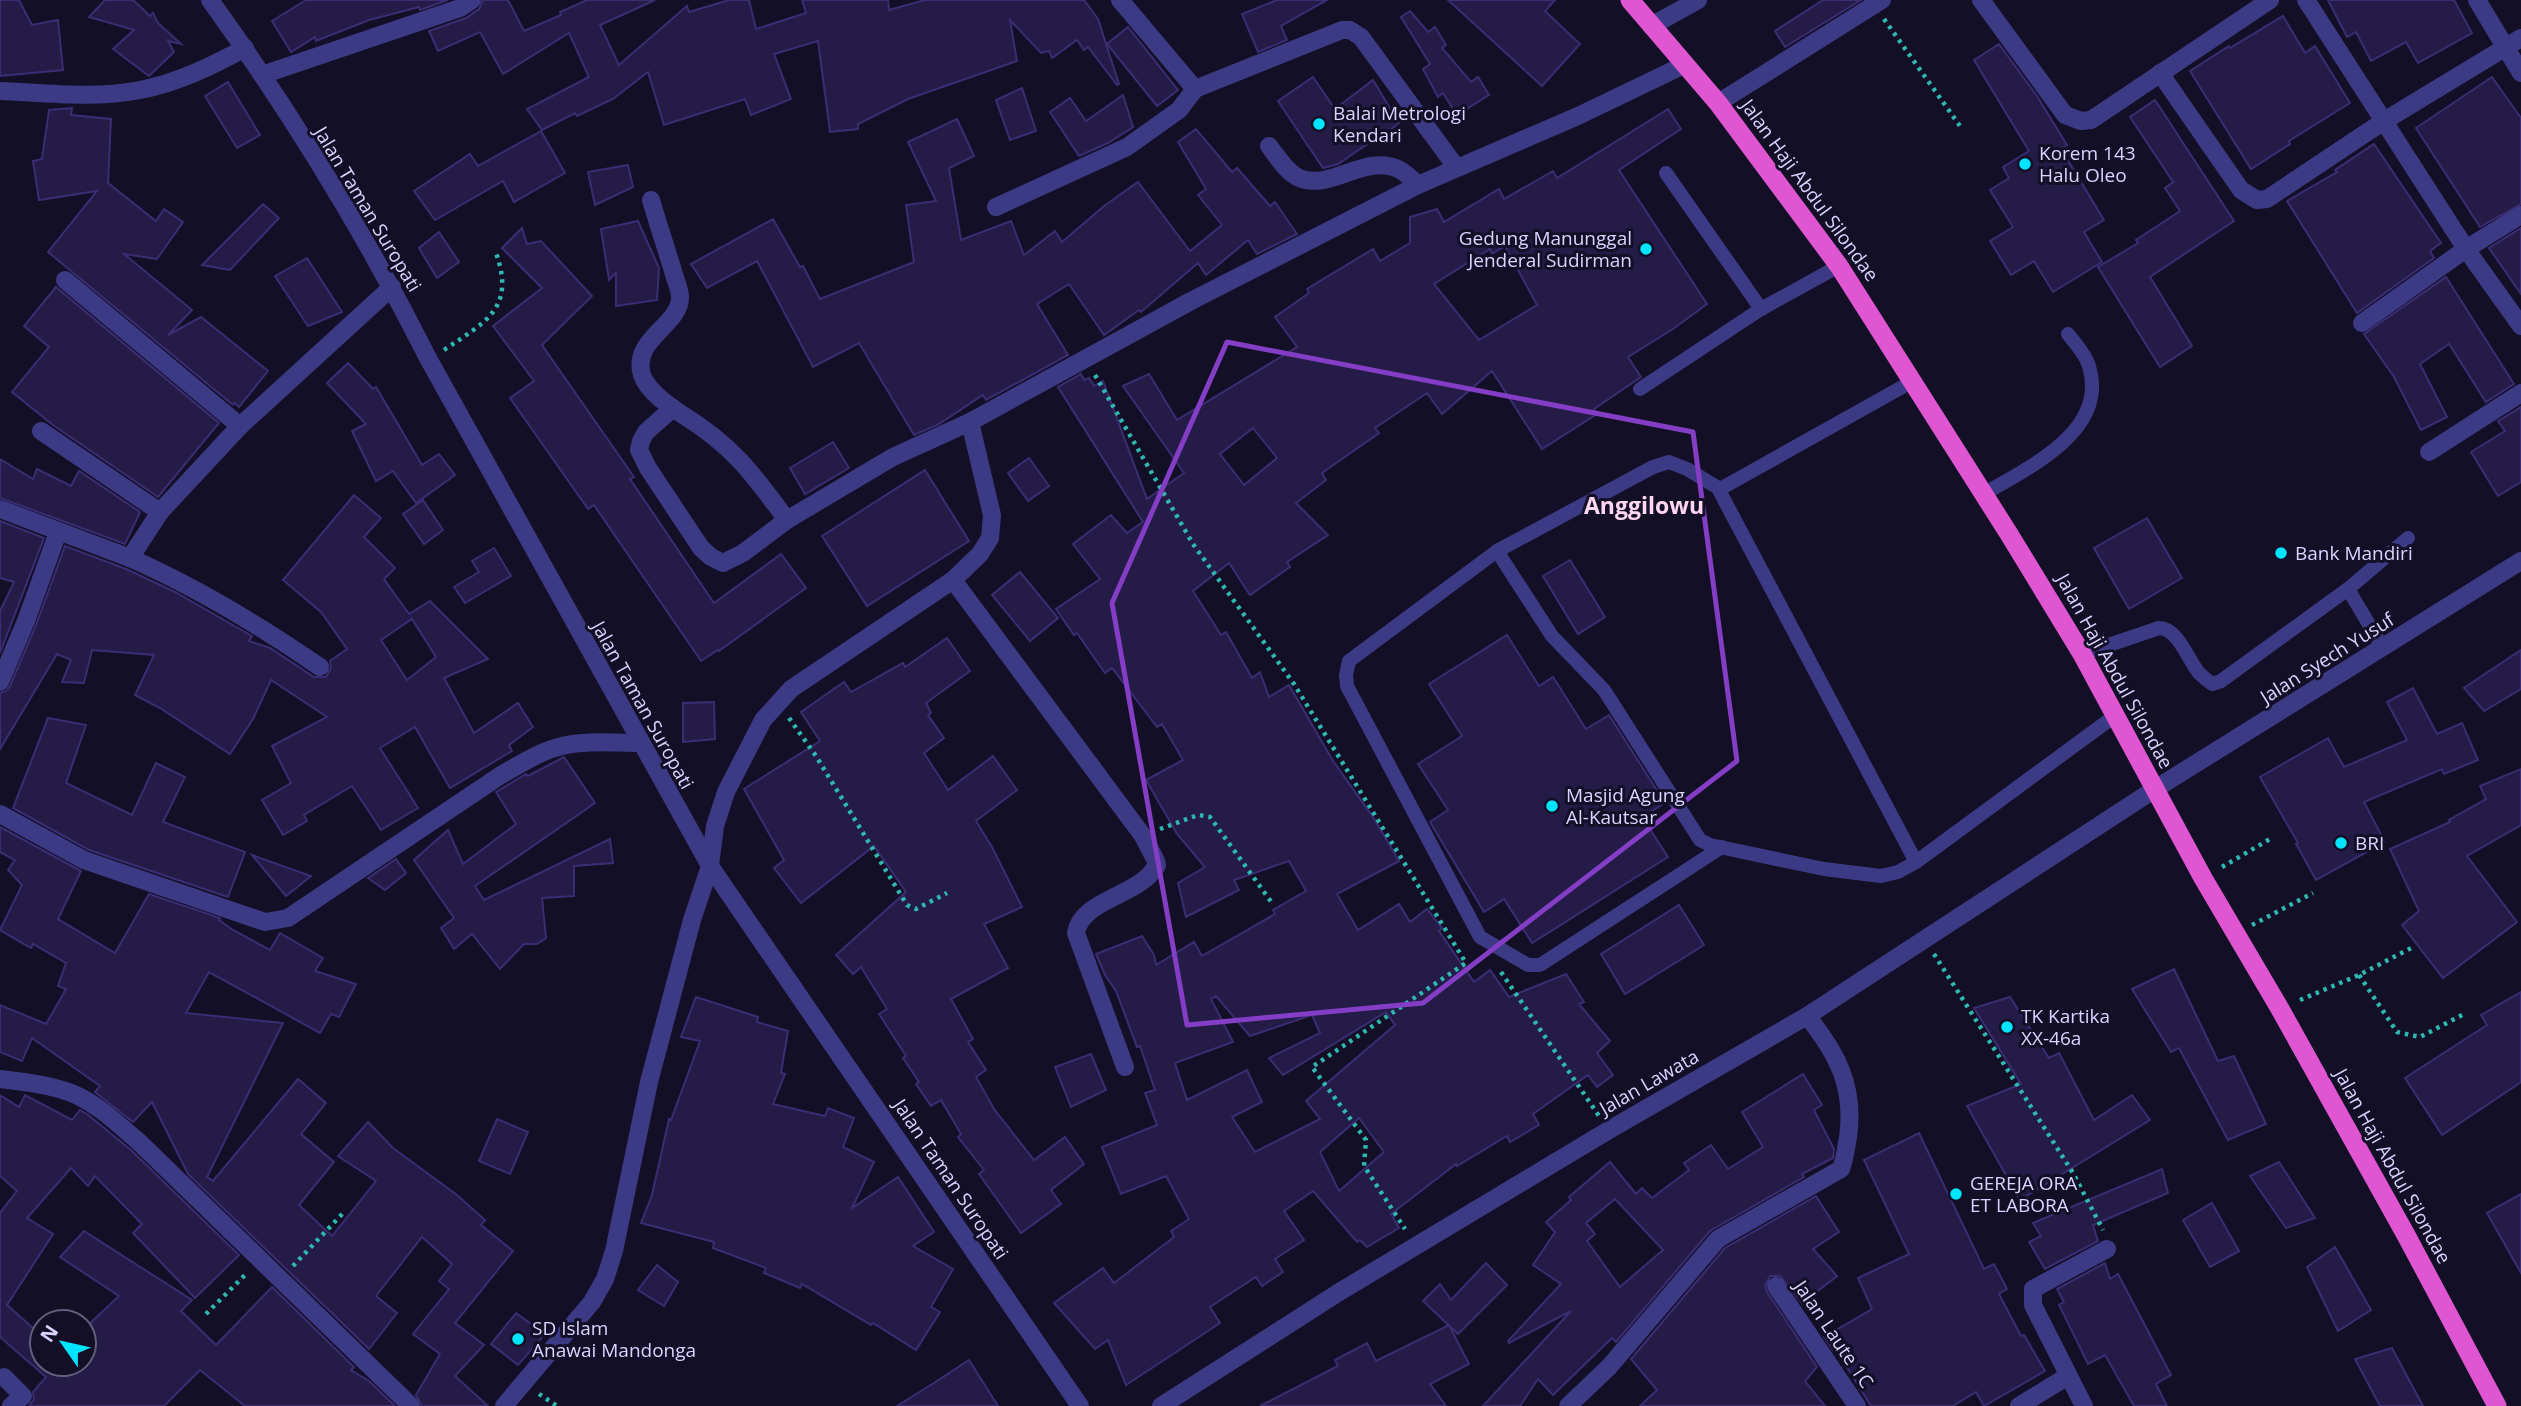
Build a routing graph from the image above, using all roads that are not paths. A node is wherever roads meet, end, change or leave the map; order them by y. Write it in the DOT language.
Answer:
graph roads {
  1 [pos="210,0"];
  2 [pos="472,0"];
  3 [pos="1121,0"];
  4 [pos="1630,0"];
  5 [pos="1698,0"];
  6 [pos="1981,0"];
  7 [pos="2270,0"];
  8 [pos="2306,0"];
  9 [pos="2477,0"];
  10 [pos="1878,2"];
  11 [pos="1651,26"];
  12 [pos="2521,38"];
  13 [pos="245,48"];
  14 [pos="2505,48"];
  15 [pos="1684,65"];
  16 [pos="2521,73"];
  17 [pos="2160,74"];
  18 [pos="262,75"];
  19 [pos="1195,89"];
  20 [pos="0,91"];
  21 [pos="1718,103"];
  22 [pos="2384,121"];
  23 [pos="1269,146"];
  24 [pos="1456,167"];
  25 [pos="1666,173"];
  26 [pos="1418,185"];
  27 [pos="651,200"];
  28 [pos="996,207"];
  29 [pos="2521,215"];
  30 [pos="2466,249"];
  31 [pos="1839,266"];
  32 [pos="65,280"];
  33 [pos="392,288"];
  34 [pos="1761,309"];
  35 [pos="2362,323"];
  36 [pos="2521,326"];
  37 [pos="2068,334"];
  38 [pos="1913,381"];
  39 [pos="1640,389"];
  40 [pos="2521,393"];
  41 [pos="673,408"];
  42 [pos="970,422"];
  43 [pos="240,426"];
  44 [pos="41,431"];
  45 [pos="2429,452"];
  46 [pos="1720,489"];
  47 [pos="1984,494"];
  48 [pos="0,509"];
  49 [pos="160,513"];
  50 [pos="787,520"];
  51 [pos="58,532"];
  52 [pos="2408,538"];
  53 [pos="1497,551"];
  54 [pos="130,558"];
  55 [pos="2521,561"];
  56 [pos="953,580"];
  57 [pos="2348,589"];
  58 [pos="2383,648"];
  59 [pos="2082,654"];
  60 [pos="320,667"];
  61 [pos="0,682"];
  62 [pos="2116,715"];
  63 [pos="640,743"];
  64 [pos="2155,789"];
  65 [pos="0,814"];
  66 [pos="1722,847"];
  67 [pos="1916,862"];
  68 [pos="710,866"];
  69 [pos="1807,1016"];
  70 [pos="1125,1067"];
  71 [pos="0,1079"];
  72 [pos="2106,1240"];
  73 [pos="1776,1286"];
  74 [pos="4,1377"];
  75 [pos="2068,1377"];
  76 [pos="11,1406"];
  77 [pos="411,1406"];
  78 [pos="504,1406"];
  79 [pos="1080,1406"];
  80 [pos="1160,1406"];
  81 [pos="1568,1406"];
  82 [pos="1857,1406"];
  83 [pos="2019,1406"];
  84 [pos="2084,1406"];
  85 [pos="2497,1406"];
  1 -- 13 [label="street, Jalan Taman Suropati"];
  2 -- 18 [label="street"];
  3 -- 19 [label="street"];
  4 -- 11 [label="highway, Jalan Haji Abdul Silondae"];
  5 -- 11 [label="street"];
  6 -- 17 [label="street"];
  7 -- 17 [label="street"];
  8 -- 22 [label="street"];
  9 -- 14 [label="street"];
  10 -- 21 [label="street"];
  11 -- 15 [label="highway, Jalan Haji Abdul Silondae"];
  12 -- 14 [label="street"];
  13 -- 18 [label="street, Jalan Taman Suropati"];
  13 -- 20 [label="street"];
  14 -- 16 [label="street"];
  14 -- 22 [label="street"];
  15 -- 21 [label="highway, Jalan Haji Abdul Silondae"];
  15 -- 24 [label="street"];
  17 -- 22 [label="street"];
  18 -- 33 [label="street, Jalan Taman Suropati"];
  19 -- 24 [label="street"];
  19 -- 28 [label="street"];
  21 -- 31 [label="highway, Jalan Haji Abdul Silondae"];
  22 -- 30 [label="street"];
  23 -- 26 [label="street"];
  24 -- 26 [label="street"];
  25 -- 34 [label="lane"];
  26 -- 42 [label="street"];
  27 -- 41 [label="street"];
  29 -- 30 [label="street"];
  30 -- 35 [label="street"];
  30 -- 36 [label="street"];
  31 -- 34 [label="lane"];
  31 -- 38 [label="highway, Jalan Haji Abdul Silondae"];
  32 -- 43 [label="street"];
  33 -- 43 [label="street"];
  33 -- 63 [label="street, Jalan Taman Suropati"];
  34 -- 39 [label="lane"];
  37 -- 47 [label="lane"];
  38 -- 46 [label="lane"];
  38 -- 47 [label="highway, Jalan Haji Abdul Silondae"];
  40 -- 45 [label="street"];
  41 -- 50 [label="street"];
  41 -- 50 [label="street"];
  42 -- 50 [label="street"];
  42 -- 56 [label="street"];
  43 -- 49 [label="street"];
  44 -- 49 [label="street"];
  46 -- 53 [label="lane"];
  46 -- 67 [label="lane"];
  47 -- 59 [label="highway, Jalan Haji Abdul Silondae"];
  48 -- 51 [label="street"];
  49 -- 54 [label="street"];
  51 -- 54 [label="street"];
  51 -- 61 [label="street"];
  52 -- 57 [label="lane"];
  53 -- 66 [label="lane"];
  53 -- 66 [label="lane"];
  54 -- 60 [label="street"];
  55 -- 58 [label="street, Jalan Syech Yusuf"];
  56 -- 68 [label="street"];
  56 -- 70 [label="street"];
  57 -- 58 [label="lane"];
  57 -- 59 [label="lane"];
  58 -- 64 [label="street, Jalan Syech Yusuf"];
  59 -- 62 [label="highway, Jalan Haji Abdul Silondae"];
  62 -- 64 [label="highway, Jalan Haji Abdul Silondae"];
  62 -- 67 [label="lane"];
  63 -- 65 [label="street"];
  63 -- 68 [label="street, Jalan Taman Suropati"];
  64 -- 69 [label="street, Jalan Lawata"];
  64 -- 85 [label="highway, Jalan Haji Abdul Silondae"];
  66 -- 67 [label="lane"];
  68 -- 78 [label="street"];
  68 -- 79 [label="street, Jalan Taman Suropati"];
  69 -- 80 [label="street, Jalan Lawata"];
  69 -- 81 [label="street"];
  71 -- 77 [label="street"];
  72 -- 75 [label="street"];
  73 -- 82 [label="street, Jalan Laute 1C"];
  74 -- 76 [label="street"];
  75 -- 83 [label="street"];
  75 -- 84 [label="street"];
}
